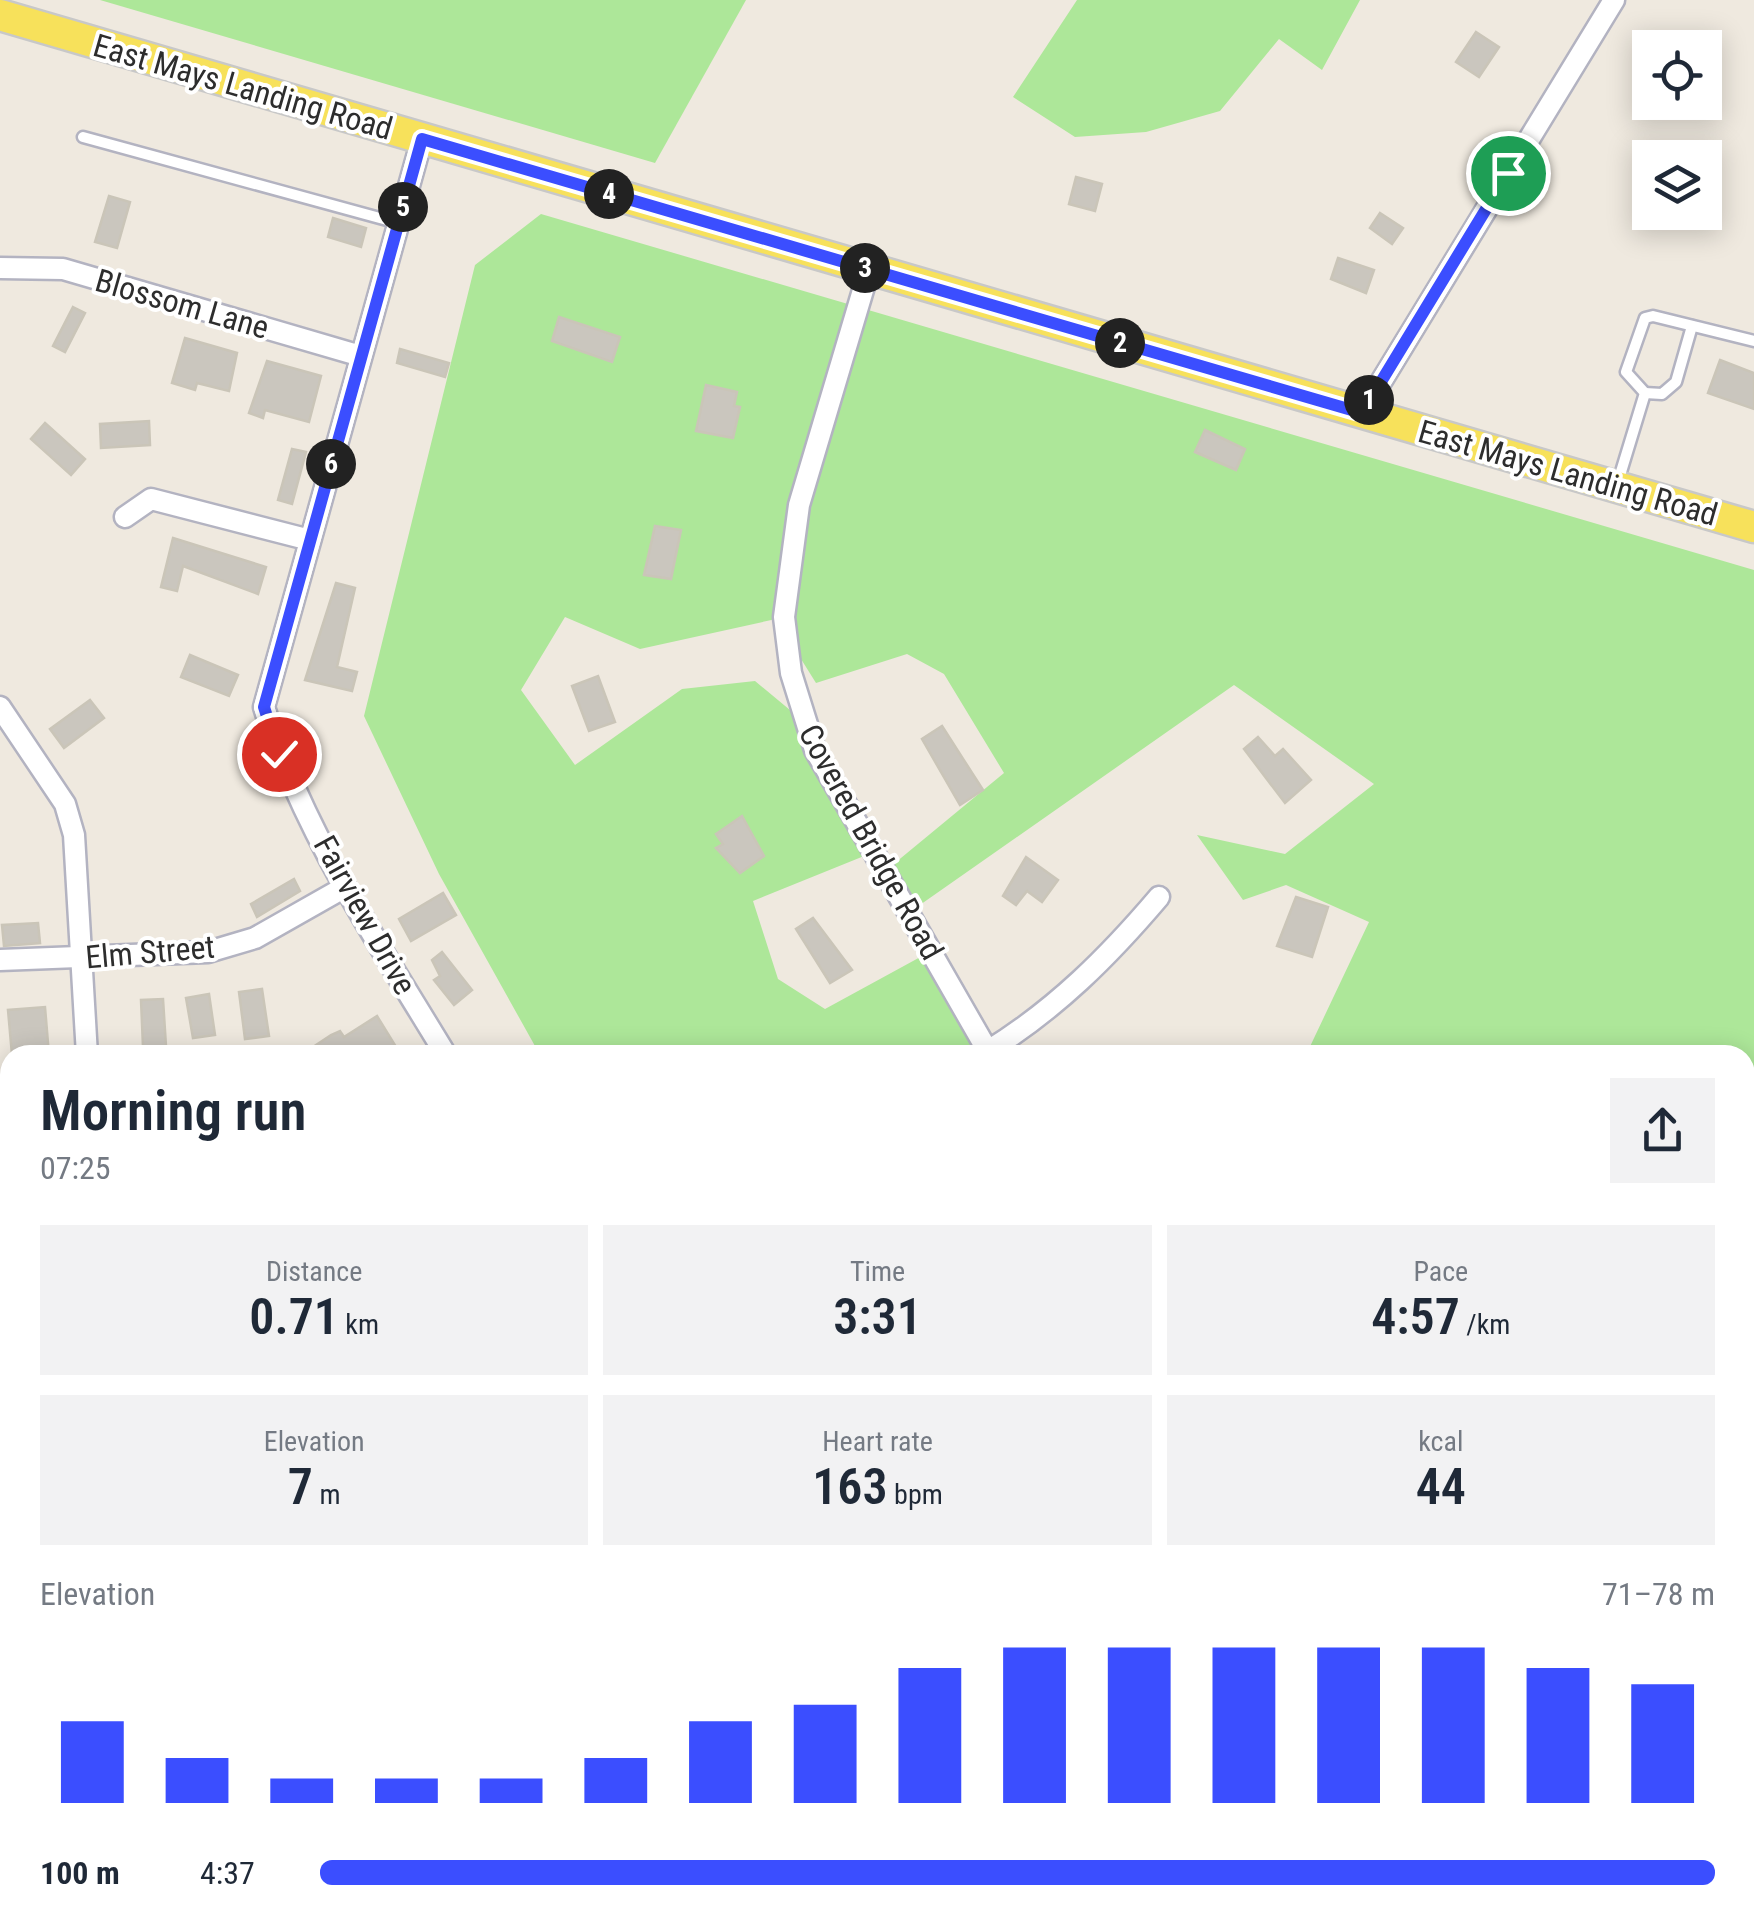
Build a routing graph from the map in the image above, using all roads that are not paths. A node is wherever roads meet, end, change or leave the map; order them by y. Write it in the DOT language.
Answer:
graph roads {
  1 [pos="1614,0"];
  2 [pos="0,16"];
  3 [pos="82,136"];
  4 [pos="422,139"];
  5 [pos="398,224"];
  6 [pos="0,268"];
  7 [pos="870,270"];
  8 [pos="1692,326"];
  9 [pos="1754,341"];
  10 [pos="361,356"];
  11 [pos="1645,393"];
  12 [pos="1362,413"];
  13 [pos="1616,486"];
  14 [pos="125,517"];
  15 [pos="1754,527"];
  16 [pos="310,540"];
  17 [pos="0,707"];
  18 [pos="345,887"];
  19 [pos="1160,897"];
  20 [pos="82,958"];
  21 [pos="0,960"];
  22 [pos="86,1045"];
  23 [pos="440,1045"];
  24 [pos="984,1045"];
  25 [pos="1000,1045"];
  1 -- 12 [label="street"];
  2 -- 4 [label="main road, East Mays Landing Road"];
  3 -- 5 [label="lane"];
  4 -- 5 [label="street, Fairview Drive"];
  4 -- 7 [label="main road, East Mays Landing Road"];
  5 -- 10 [label="street, Fairview Drive"];
  6 -- 10 [label="street, Blossom Lane"];
  7 -- 12 [label="main road, East Mays Landing Road"];
  7 -- 24 [label="street, Covered Bridge Road"];
  8 -- 9 [label="lane"];
  8 -- 11 [label="lane"];
  8 -- 11 [label="lane"];
  10 -- 16 [label="street, Fairview Drive"];
  11 -- 13 [label="lane"];
  12 -- 13 [label="main road, East Mays Landing Road"];
  13 -- 15 [label="main road, East Mays Landing Road"];
  14 -- 16 [label="street"];
  16 -- 18 [label="street, Fairview Drive"];
  17 -- 20 [label="street"];
  18 -- 20 [label="street, Elm Street"];
  18 -- 23 [label="street, Fairview Drive"];
  19 -- 25 [label="street"];
  20 -- 21 [label="street, Elm Street"];
  20 -- 22 [label="street"];
}
